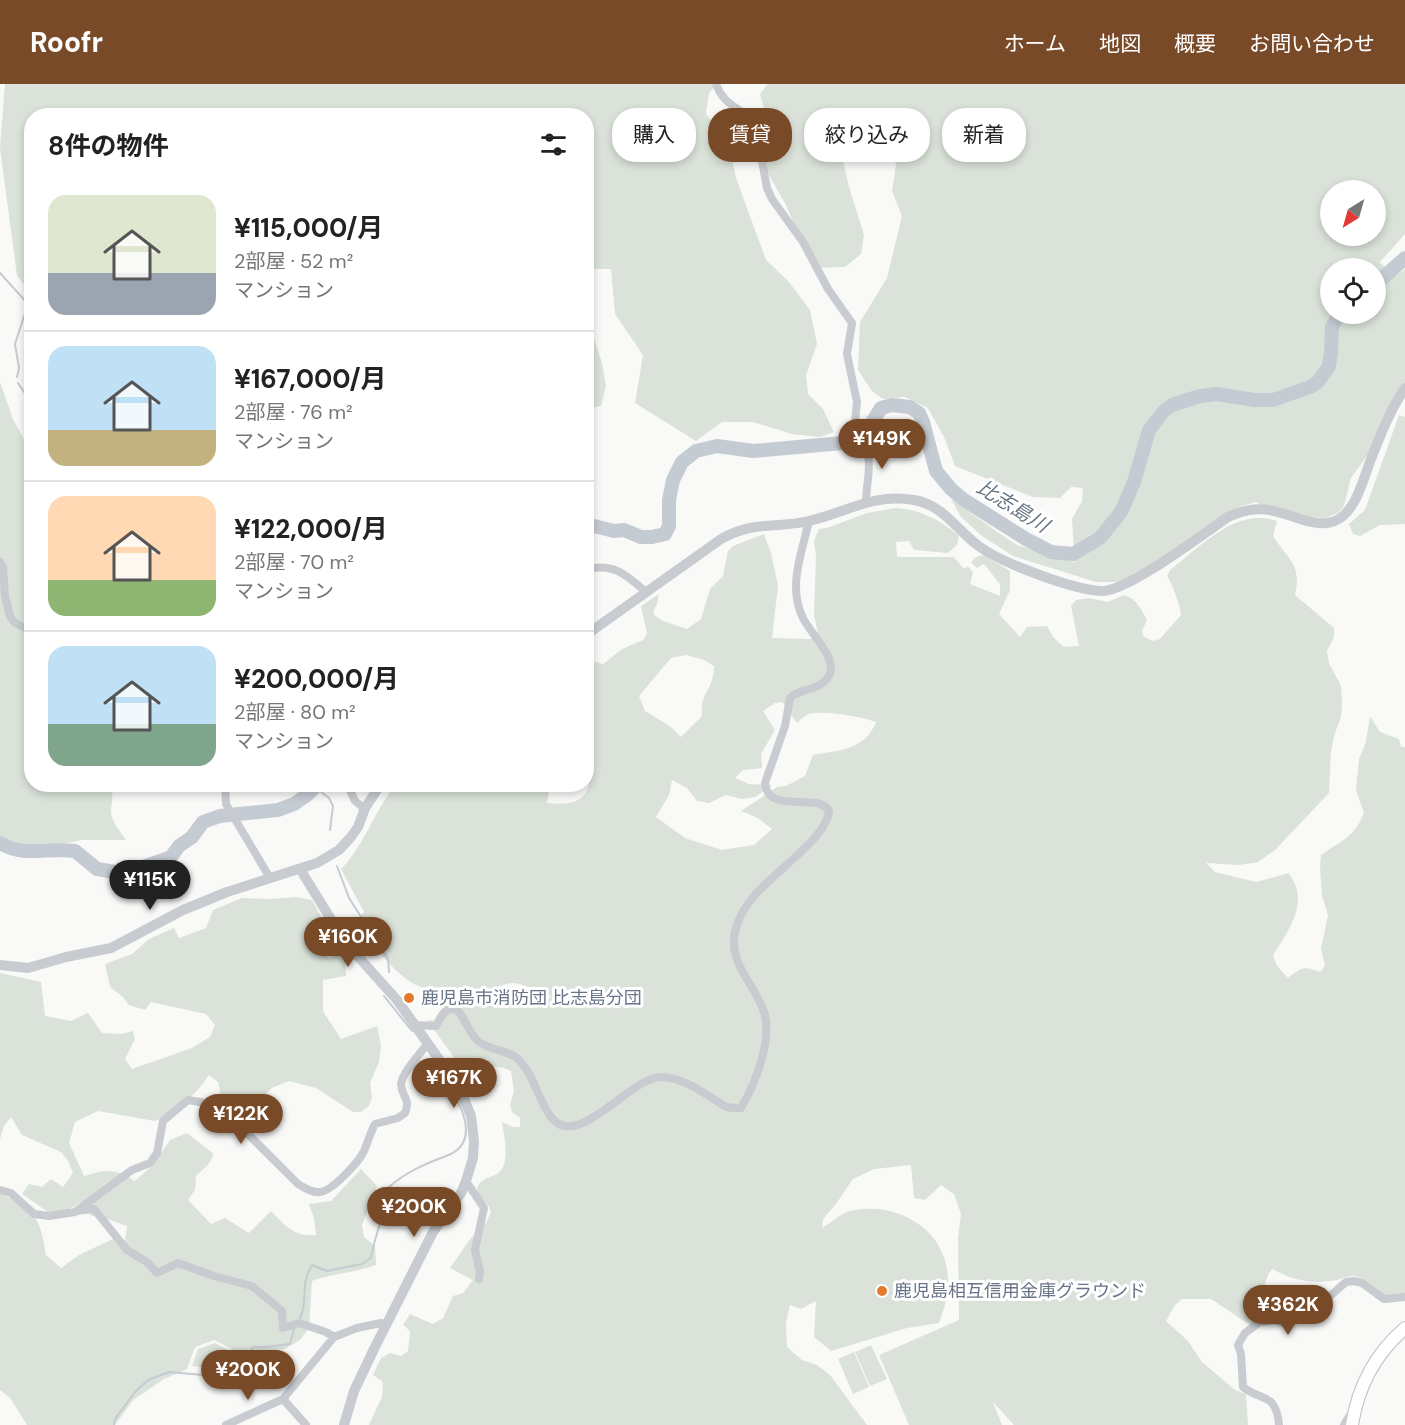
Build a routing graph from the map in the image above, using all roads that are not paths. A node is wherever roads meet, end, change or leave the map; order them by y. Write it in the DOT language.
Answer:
graph roads {
  1 [pos="716,84"];
  2 [pos="1405,388"];
  3 [pos="866,502"];
  4 [pos="809,521"];
  5 [pos="0,562"];
  6 [pos="594,569"];
  7 [pos="2,586"];
  8 [pos="646,592"];
  9 [pos="24,627"];
  10 [pos="594,629"];
  11 [pos="225,792"];
  12 [pos="350,792"];
  13 [pos="376,792"];
  14 [pos="364,809"];
  15 [pos="300,869"];
  16 [pos="270,878"];
  17 [pos="0,966"];
  18 [pos="415,1025"];
  19 [pos="429,1043"];
  20 [pos="466,1181"];
  21 [pos="0,1190"];
  22 [pos="75,1212"];
  23 [pos="479,1279"];
  24 [pos="1405,1297"];
  25 [pos="386,1325"];
  26 [pos="1405,1328"];
  27 [pos="334,1337"];
  28 [pos="283,1400"];
  29 [pos="1355,1407"];
  30 [pos="226,1425"];
  31 [pos="306,1425"];
  32 [pos="344,1425"];
  33 [pos="1279,1425"];
  34 [pos="1344,1425"];
  35 [pos="1352,1425"];
  1 -- 3 [label="street"];
  2 -- 3 [label="street"];
  3 -- 4 [label="street"];
  4 -- 8 [label="street"];
  4 -- 18 [label="street"];
  5 -- 7 [label="street"];
  6 -- 8 [label="street"];
  7 -- 9 [label="street"];
  8 -- 10 [label="street"];
  11 -- 16 [label="street"];
  12 -- 14 [label="street"];
  13 -- 14 [label="street"];
  14 -- 15 [label="street"];
  15 -- 16 [label="street"];
  15 -- 18 [label="street"];
  16 -- 17 [label="street"];
  18 -- 19 [label="street"];
  19 -- 20 [label="street"];
  19 -- 22 [label="street"];
  20 -- 23 [label="street"];
  20 -- 25 [label="street"];
  21 -- 22 [label="street"];
  22 -- 27 [label="street"];
  24 -- 33 [label="street"];
  25 -- 27 [label="street"];
  25 -- 32 [label="street"];
  26 -- 29 [label="main road"];
  27 -- 28 [label="street"];
  28 -- 30 [label="street"];
  28 -- 31 [label="street"];
  29 -- 34 [label="street"];
  29 -- 35 [label="main road"];
}
